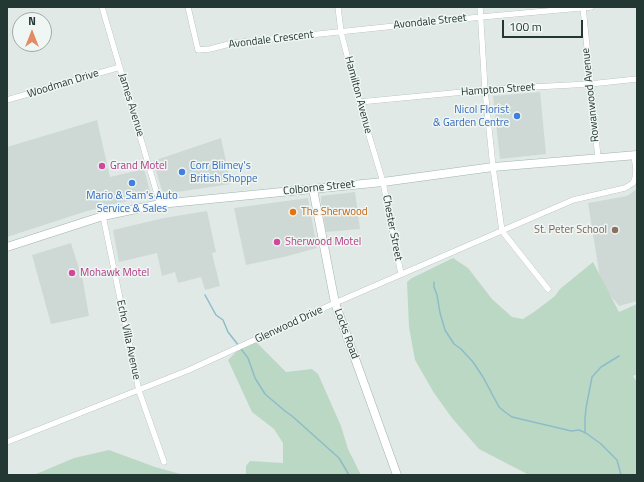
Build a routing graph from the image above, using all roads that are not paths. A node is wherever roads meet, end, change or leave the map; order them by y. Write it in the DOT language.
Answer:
graph roads {
  1 [pos="102,7"];
  2 [pos="188,7"];
  3 [pos="338,7"];
  4 [pos="480,7"];
  5 [pos="583,7"];
  6 [pos="591,7"];
  7 [pos="481,17"];
  8 [pos="341,32"];
  9 [pos="120,67"];
  10 [pos="637,79"];
  11 [pos="590,84"];
  12 [pos="485,90"];
  13 [pos="7,100"];
  14 [pos="359,102"];
  15 [pos="636,155"];
  16 [pos="598,158"];
  17 [pos="493,167"];
  18 [pos="383,182"];
  19 [pos="313,189"];
  20 [pos="160,204"];
  21 [pos="103,216"];
  22 [pos="502,231"];
  23 [pos="7,247"];
  24 [pos="401,274"];
  25 [pos="548,289"];
  26 [pos="335,303"];
  27 [pos="139,391"];
  28 [pos="7,442"];
  29 [pos="164,462"];
  30 [pos="397,475"];
  1 -- 9 [label="street, James Avenue"];
  2 -- 8 [label="street, Avondale Crescent"];
  3 -- 8 [label="street, Hamilton Avenue"];
  4 -- 7 [label="street"];
  5 -- 6 [label="street, Avondale Street"];
  5 -- 7 [label="street, Avondale Street"];
  5 -- 11 [label="street, Rowanwood Avenue"];
  7 -- 8 [label="street, Avondale Street"];
  7 -- 12 [label="street"];
  8 -- 14 [label="street, Hamilton Avenue"];
  9 -- 13 [label="street, Woodman Drive"];
  9 -- 20 [label="street, James Avenue"];
  10 -- 11 [label="street, Hampton Street"];
  11 -- 12 [label="street, Hampton Street"];
  11 -- 16 [label="street, Rowanwood Avenue"];
  12 -- 14 [label="street, Hampton Street"];
  12 -- 17 [label="street"];
  14 -- 18 [label="street, Hamilton Avenue"];
  15 -- 16 [label="main road, Colborne Street"];
  15 -- 22 [label="street, Glenwood Drive"];
  16 -- 17 [label="main road, Colborne Street"];
  17 -- 18 [label="main road, Colborne Street"];
  17 -- 22 [label="street"];
  18 -- 19 [label="main road, Colborne Street"];
  18 -- 24 [label="street, Chester Street"];
  19 -- 20 [label="main road, Colborne Street"];
  19 -- 26 [label="main road, Locks Road"];
  20 -- 21 [label="main road, Colborne Street"];
  21 -- 23 [label="main road, Colborne Street"];
  21 -- 27 [label="street, Echo Villa Avenue"];
  22 -- 24 [label="street, Glenwood Drive"];
  22 -- 25 [label="street"];
  24 -- 26 [label="street, Glenwood Drive"];
  26 -- 27 [label="street, Glenwood Drive"];
  26 -- 30 [label="main road, Locks Road"];
  27 -- 28 [label="street, Glenwood Drive"];
  27 -- 29 [label="street, Echo Villa Avenue"];
}
